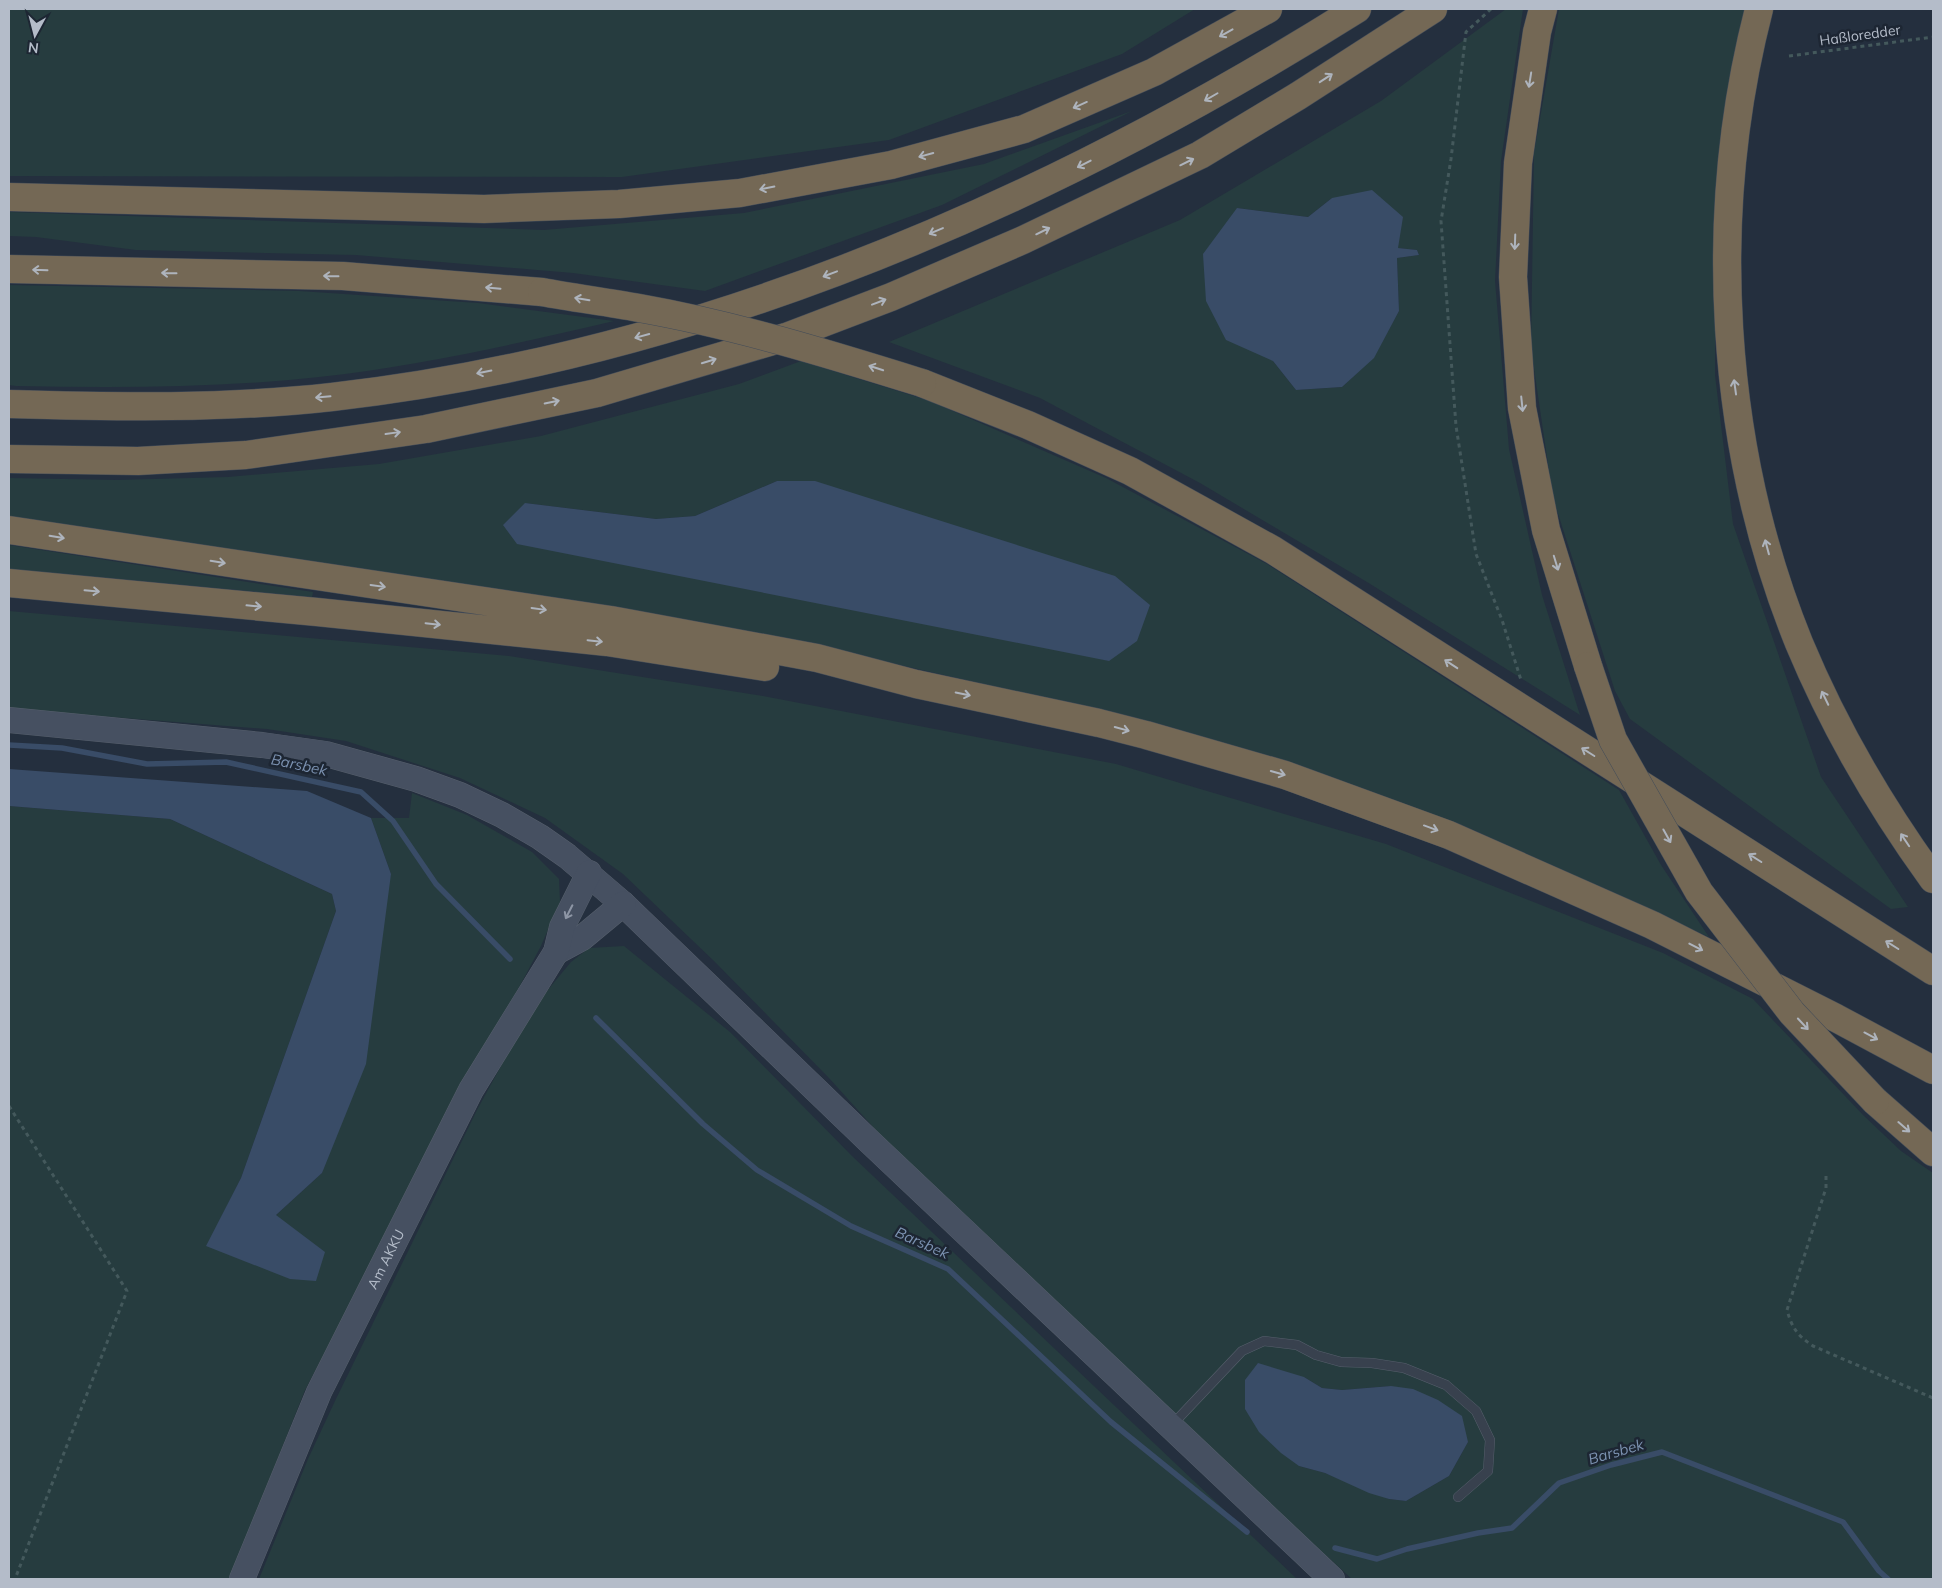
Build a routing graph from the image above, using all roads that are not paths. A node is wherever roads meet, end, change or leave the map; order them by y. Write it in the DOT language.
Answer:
graph roads {
  1 [pos="1268,9"];
  2 [pos="1357,9"];
  3 [pos="1433,9"];
  4 [pos="1759,9"];
  5 [pos="1540,20"];
  6 [pos="9,197"];
  7 [pos="9,269"];
  8 [pos="9,404"];
  9 [pos="344,440"];
  10 [pos="9,442"];
  11 [pos="9,460"];
  12 [pos="9,530"];
  13 [pos="9,583"];
  14 [pos="916,684"];
  15 [pos="9,720"];
  16 [pos="589,873"];
  17 [pos="1933,879"];
  18 [pos="623,904"];
  19 [pos="556,952"];
  20 [pos="1933,971"];
  21 [pos="1933,1070"];
  22 [pos="1933,1152"];
  23 [pos="1170,1427"];
  24 [pos="1458,1497"];
  25 [pos="242,1579"];
  26 [pos="1332,1579"];
  1 -- 6 [label="highway, one-way"];
  2 -- 8 [label="highway, one-way"];
  9 -- 3 [label="highway, one-way"];
  17 -- 4 [label="highway, one-way"];
  5 -- 22 [label="highway, one-way, bridge"];
  20 -- 7 [label="highway, one-way, bridge"];
  9 -- 10 [label="highway"];
  9 -- 11 [label="highway"];
  12 -- 14 [label="highway, one-way"];
  13 -- 14 [label="highway, one-way"];
  14 -- 21 [label="highway, one-way"];
  15 -- 16 [label="main road"];
  16 -- 18 [label="main road"];
  16 -- 19 [label="main road, Am AKKU, one-way"];
  18 -- 19 [label="main road"];
  18 -- 23 [label="main road"];
  19 -- 25 [label="main road, Am AKKU"];
  23 -- 24 [label="lane"];
  23 -- 26 [label="main road"];
}
